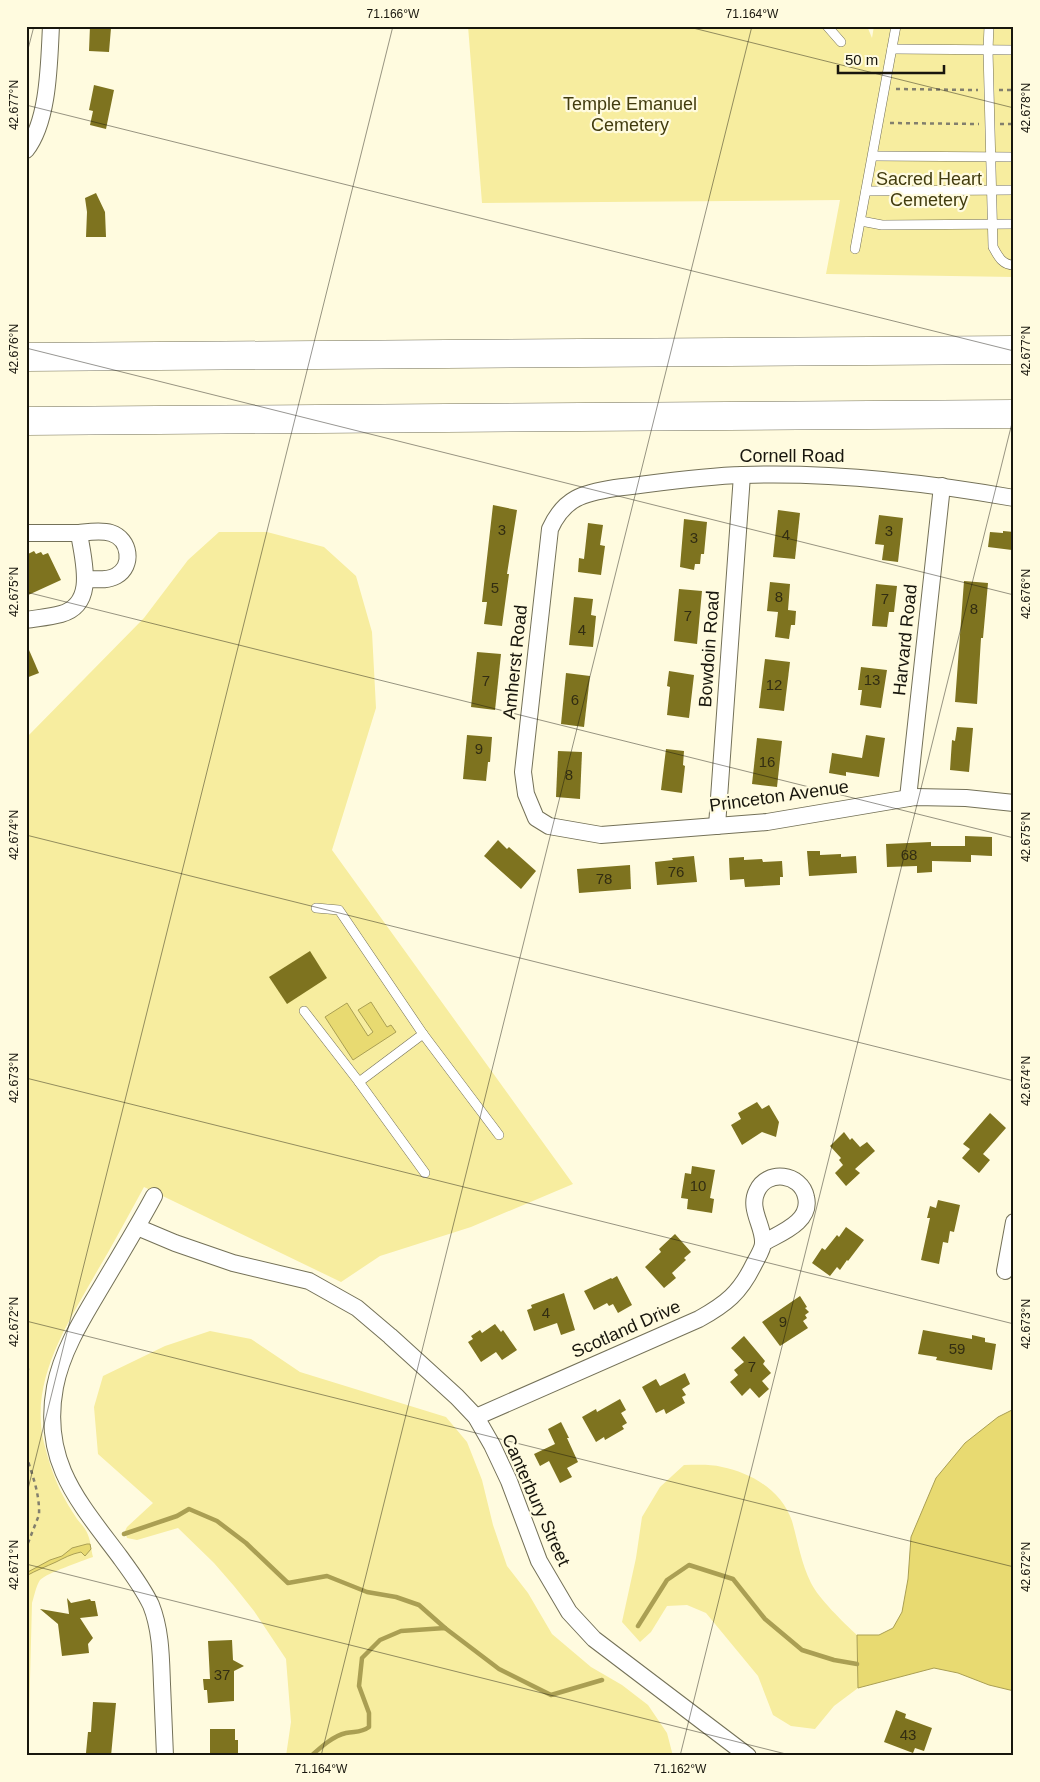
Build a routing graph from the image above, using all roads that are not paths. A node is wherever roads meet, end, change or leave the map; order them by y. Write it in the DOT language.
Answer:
graph roads {
  1 [pos="51,26"];
  2 [pos="827,26"];
  3 [pos="896,26"];
  4 [pos="989,26"];
  5 [pos="841,42"];
  6 [pos="892,49"];
  7 [pos="988,50"];
  8 [pos="1014,50"];
  9 [pos="26,150"];
  10 [pos="873,156"];
  11 [pos="991,156"];
  12 [pos="1014,156"];
  13 [pos="992,190"];
  14 [pos="1014,190"];
  15 [pos="866,191"];
  16 [pos="861,221"];
  17 [pos="1014,224"];
  18 [pos="992,225"];
  19 [pos="855,249"];
  20 [pos="1014,265"];
  21 [pos="1014,350"];
  22 [pos="26,357"];
  23 [pos="1014,414"];
  24 [pos="26,421"];
  25 [pos="742,475"];
  26 [pos="942,486"];
  27 [pos="1014,498"];
  28 [pos="571,500"];
  29 [pos="26,533"];
  30 [pos="80,533"];
  31 [pos="85,579"];
  32 [pos="26,620"];
  33 [pos="908,798"];
  34 [pos="1014,803"];
  35 [pos="549,826"];
  36 [pos="717,826"];
  37 [pos="316,908"];
  38 [pos="304,1011"];
  39 [pos="423,1034"];
  40 [pos="359,1082"];
  41 [pos="499,1135"];
  42 [pos="425,1173"];
  43 [pos="154,1196"];
  44 [pos="1014,1222"];
  45 [pos="137,1227"];
  46 [pos="763,1243"];
  47 [pos="1005,1270"];
  48 [pos="476,1418"];
  49 [pos="739,1753"];
  50 [pos="165,1756"];
  1 -- 9 [label="street"];
  2 -- 5 [label="lane"];
  3 -- 6 [label="lane"];
  4 -- 7 [label="lane"];
  6 -- 7 [label="lane"];
  6 -- 10 [label="lane"];
  7 -- 8 [label="lane"];
  7 -- 11 [label="lane"];
  10 -- 11 [label="lane"];
  10 -- 15 [label="lane"];
  11 -- 12 [label="lane"];
  11 -- 13 [label="lane"];
  13 -- 14 [label="lane"];
  13 -- 15 [label="lane"];
  13 -- 18 [label="lane"];
  15 -- 16 [label="lane"];
  16 -- 18 [label="lane"];
  16 -- 19 [label="lane"];
  17 -- 18 [label="lane"];
  18 -- 20 [label="lane"];
  21 -- 22 [label="highway"];
  23 -- 24 [label="highway"];
  25 -- 26 [label="street, Cornell Road"];
  25 -- 28 [label="street, Cornell Road"];
  25 -- 36 [label="street, Bowdoin Road"];
  26 -- 27 [label="street, Cornell Road"];
  26 -- 33 [label="street, Harvard Road"];
  28 -- 35 [label="street, Amherst Road"];
  29 -- 30 [label="street"];
  30 -- 31 [label="street"];
  30 -- 31 [label="street"];
  31 -- 32 [label="street"];
  33 -- 34 [label="street, Princeton Avenue"];
  33 -- 36 [label="street, Princeton Avenue"];
  35 -- 36 [label="street, Princeton Avenue"];
  37 -- 39 [label="lane"];
  38 -- 40 [label="lane"];
  39 -- 40 [label="lane"];
  39 -- 41 [label="lane"];
  40 -- 42 [label="lane"];
  43 -- 45 [label="street"];
  44 -- 47 [label="street"];
  45 -- 48 [label="street, Canterbury Street"];
  45 -- 50 [label="street"];
  46 -- 48 [label="street, Scotland Drive"];
  48 -- 49 [label="street, Canterbury Street"];
}
